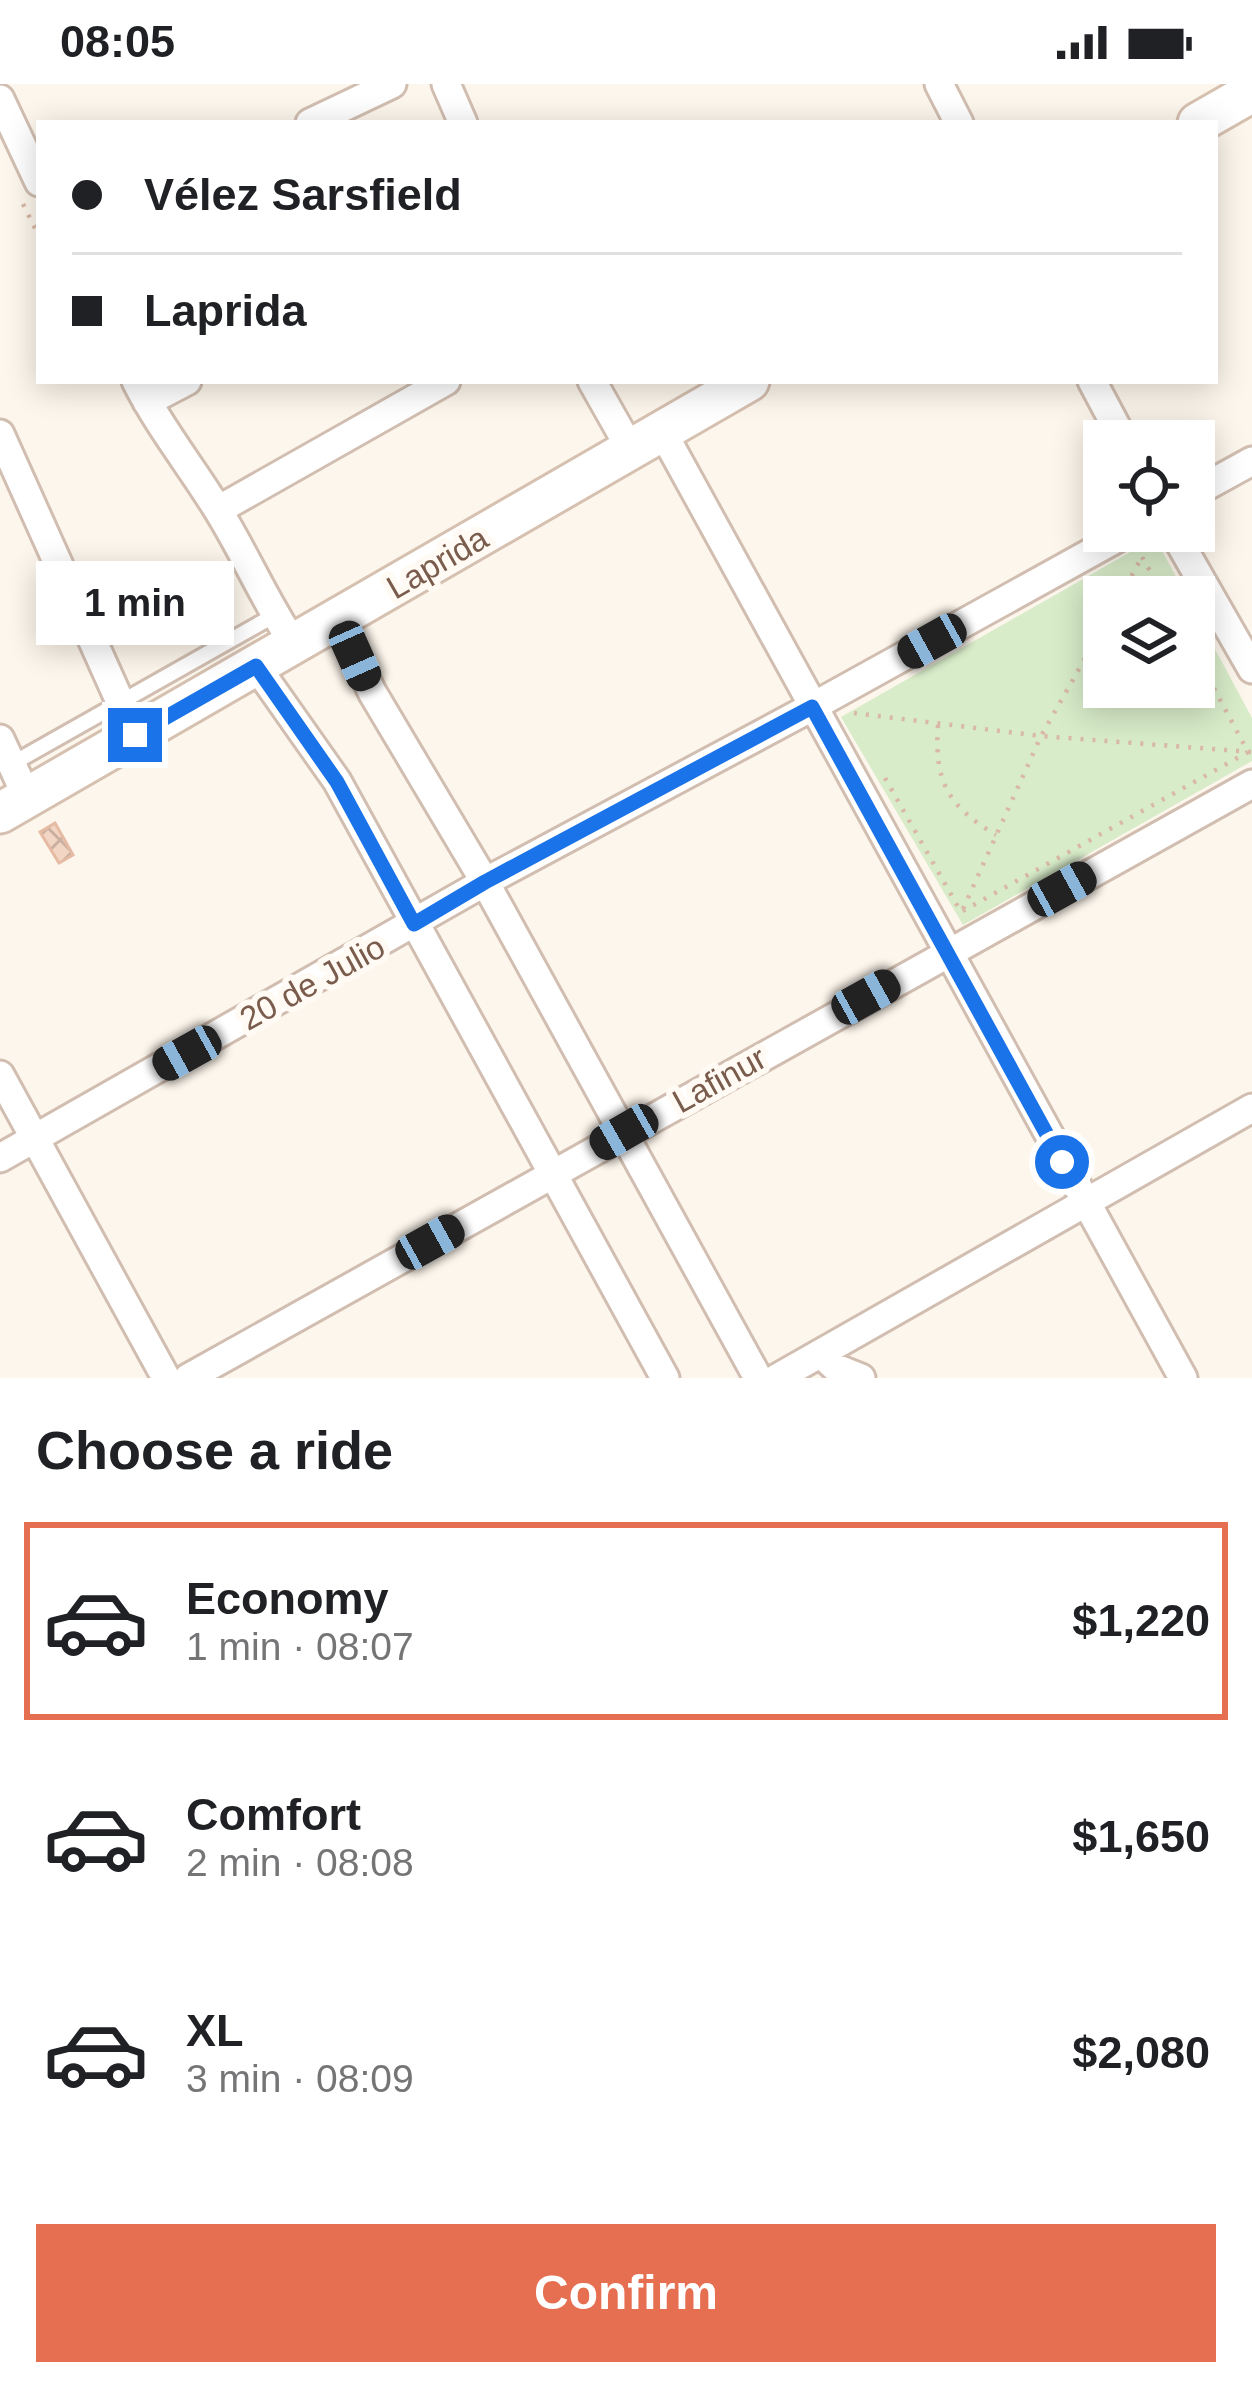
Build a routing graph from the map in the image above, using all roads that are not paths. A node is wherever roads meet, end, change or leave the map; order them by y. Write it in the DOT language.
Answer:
graph roads {
  1 [pos="392,84"];
  2 [pos="446,84"];
  3 [pos="939,84"];
  4 [pos="1252,92"];
  5 [pos="0,99"];
  6 [pos="316,120"];
  7 [pos="462,120"];
  8 [pos="957,120"];
  9 [pos="1203,120"];
  10 [pos="36,176"];
  11 [pos="174,384"];
  12 [pos="441,384"];
  13 [pos="595,384"];
  14 [pos="744,384"];
  15 [pos="1095,384"];
  16 [pos="141,392"];
  17 [pos="1113,420"];
  18 [pos="0,434"];
  19 [pos="647,440"];
  20 [pos="1252,460"];
  21 [pos="1215,481"];
  22 [pos="218,510"];
  23 [pos="1122,552"];
  24 [pos="1185,552"];
  25 [pos="338,620"];
  26 [pos="284,630"];
  27 [pos="256,666"];
  28 [pos="1252,669"];
  29 [pos="812,707"];
  30 [pos="128,719"];
  31 [pos="8,776"];
  32 [pos="1252,784"];
  33 [pos="485,882"];
  34 [pos="414,924"];
  35 [pos="941,941"];
  36 [pos="0,1075"];
  37 [pos="1252,1108"];
  38 [pos="624,1132"];
  39 [pos="35,1138"];
  40 [pos="0,1158"];
  41 [pos="552,1174"];
  42 [pos="1085,1204"];
  43 [pos="821,1354"];
  44 [pos="166,1378"];
  45 [pos="188,1378"];
  46 [pos="665,1378"];
  47 [pos="758,1378"];
  48 [pos="778,1378"];
  49 [pos="861,1378"];
  50 [pos="1183,1378"];
  1 -- 6 [label="street"];
  2 -- 7 [label="street"];
  3 -- 8 [label="street"];
  4 -- 9 [label="street"];
  5 -- 10 [label="street"];
  11 -- 16 [label="street"];
  12 -- 22 [label="street"];
  13 -- 19 [label="street"];
  14 -- 19 [label="street, Laprida"];
  15 -- 17 [label="street"];
  16 -- 22 [label="street"];
  18 -- 30 [label="street"];
  19 -- 25 [label="street, Laprida"];
  19 -- 29 [label="street"];
  20 -- 21 [label="street"];
  22 -- 26 [label="street"];
  23 -- 29 [label="street, 20 de Julio"];
  24 -- 28 [label="street"];
  25 -- 26 [label="street, Laprida"];
  25 -- 33 [label="street"];
  26 -- 27 [label="street, Laprida"];
  26 -- 30 [label="lane"];
  27 -- 30 [label="street, Laprida"];
  27 -- 34 [label="street"];
  29 -- 33 [label="street, 20 de Julio"];
  29 -- 35 [label="street"];
  30 -- 31 [label="street, Laprida"];
  32 -- 35 [label="street, Lafinur"];
  33 -- 34 [label="street, 20 de Julio"];
  33 -- 38 [label="street"];
  34 -- 39 [label="street, 20 de Julio"];
  34 -- 41 [label="street"];
  35 -- 38 [label="street, Lafinur"];
  35 -- 42 [label="street"];
  36 -- 39 [label="street"];
  37 -- 42 [label="street"];
  38 -- 41 [label="street, Lafinur"];
  38 -- 47 [label="street"];
  39 -- 40 [label="street, 20 de Julio"];
  39 -- 44 [label="street"];
  41 -- 45 [label="street, Lafinur"];
  41 -- 46 [label="street"];
  42 -- 43 [label="street"];
  42 -- 50 [label="street"];
  43 -- 48 [label="street"];
  43 -- 49 [label="street"];
}
